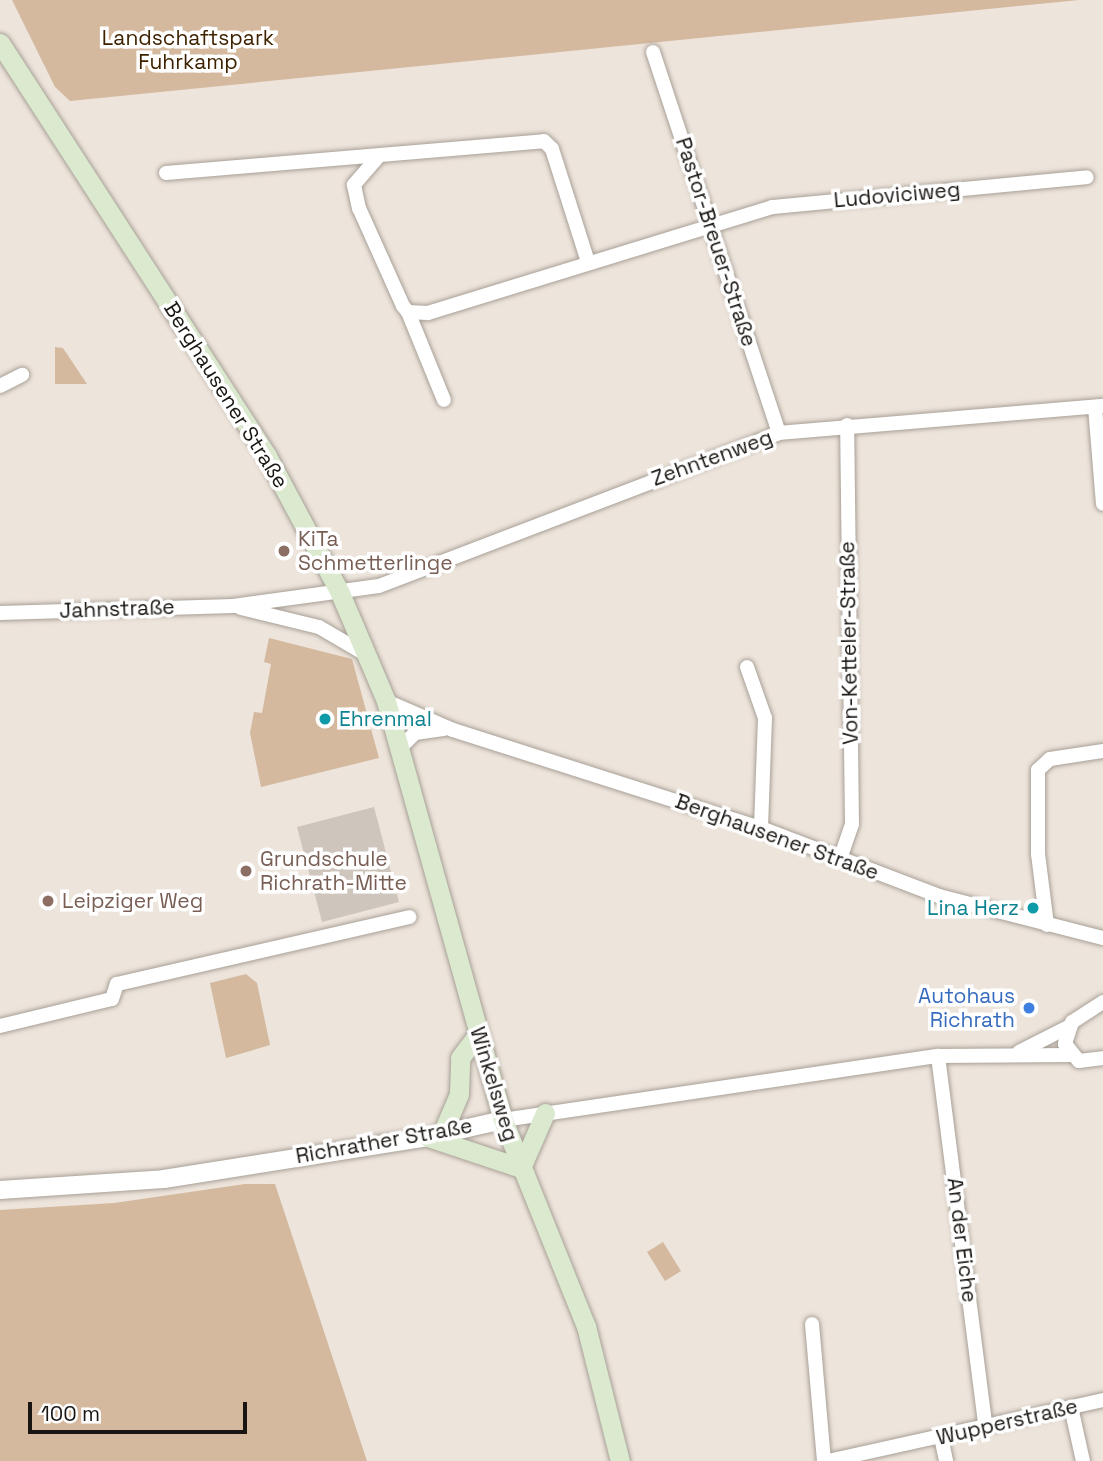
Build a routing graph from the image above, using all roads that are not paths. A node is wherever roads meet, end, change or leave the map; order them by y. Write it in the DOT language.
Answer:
graph roads {
  1 [pos="1,45"];
  2 [pos="653,52"];
  3 [pos="377,157"];
  4 [pos="166,173"];
  5 [pos="1087,177"];
  6 [pos="710,223"];
  7 [pos="588,262"];
  8 [pos="408,312"];
  9 [pos="22,375"];
  10 [pos="0,386"];
  11 [pos="444,400"];
  12 [pos="1099,407"];
  13 [pos="847,425"];
  14 [pos="779,433"];
  15 [pos="1103,504"];
  16 [pos="340,593"];
  17 [pos="233,606"];
  18 [pos="0,613"];
  19 [pos="366,656"];
  20 [pos="747,667"];
  21 [pos="386,701"];
  22 [pos="453,730"];
  23 [pos="399,749"];
  24 [pos="1103,751"];
  25 [pos="761,828"];
  26 [pos="840,859"];
  27 [pos="409,917"];
  28 [pos="1047,925"];
  29 [pos="1103,938"];
  30 [pos="1103,1002"];
  31 [pos="1083,1016"];
  32 [pos="1103,1021"];
  33 [pos="0,1026"];
  34 [pos="1070,1026"];
  35 [pos="478,1034"];
  36 [pos="1018,1052"];
  37 [pos="1070,1055"];
  38 [pos="938,1056"];
  39 [pos="1102,1060"];
  40 [pos="545,1113"];
  41 [pos="503,1120"];
  42 [pos="435,1136"];
  43 [pos="521,1168"];
  44 [pos="0,1189"];
  45 [pos="811,1324"];
  46 [pos="1103,1399"];
  47 [pos="1071,1406"];
  48 [pos="985,1423"];
  49 [pos="941,1437"];
  50 [pos="620,1461"];
  51 [pos="826,1461"];
  52 [pos="946,1461"];
  53 [pos="1083,1461"];
  1 -- 16 [label="main road, Berghausener Straße"];
  2 -- 6 [label="street, Pastor-Breuer-Straße"];
  3 -- 4 [label="street"];
  3 -- 7 [label="street"];
  3 -- 8 [label="street"];
  5 -- 6 [label="street, Ludoviciweg"];
  6 -- 7 [label="street, Ludoviciweg"];
  6 -- 14 [label="street, Pastor-Breuer-Straße"];
  7 -- 8 [label="street, Ludoviciweg"];
  8 -- 11 [label="street"];
  9 -- 10 [label="street"];
  12 -- 13 [label="street, Zehntenweg"];
  12 -- 15 [label="street"];
  13 -- 14 [label="street, Zehntenweg"];
  13 -- 26 [label="street, Von-Ketteler-Straße"];
  14 -- 16 [label="street, Zehntenweg"];
  16 -- 17 [label="street, Jahnstraße"];
  16 -- 19 [label="main road, Berghausener Straße"];
  17 -- 18 [label="street, Jahnstraße"];
  17 -- 19 [label="street, Jahnstraße"];
  19 -- 21 [label="main road, Berghausener Straße"];
  20 -- 25 [label="street"];
  21 -- 22 [label="street, Berghausener Straße"];
  21 -- 23 [label="main road, Winkelsweg"];
  22 -- 23 [label="street, Berghausener Straße"];
  22 -- 25 [label="street, Berghausener Straße"];
  23 -- 35 [label="main road, Winkelsweg"];
  24 -- 28 [label="street"];
  25 -- 26 [label="street, Berghausener Straße"];
  26 -- 28 [label="street, Berghausener Straße"];
  27 -- 33 [label="street"];
  28 -- 29 [label="street, Berghausener Straße"];
  30 -- 31 [label="street"];
  31 -- 32 [label="street"];
  31 -- 34 [label="street, Richrather Straße"];
  34 -- 36 [label="street, Richrather Straße"];
  34 -- 37 [label="street"];
  35 -- 41 [label="main road, Winkelsweg"];
  35 -- 42 [label="main road"];
  36 -- 37 [label="street, Richrather Straße"];
  36 -- 38 [label="street, Richrather Straße"];
  37 -- 39 [label="street, Richrather Straße"];
  38 -- 40 [label="street, Richrather Straße"];
  38 -- 48 [label="street, An der Eiche"];
  40 -- 41 [label="street, Richrather Straße"];
  40 -- 43 [label="main road"];
  41 -- 42 [label="street, Richrather Straße"];
  41 -- 43 [label="main road, Winkelsweg"];
  42 -- 43 [label="main road"];
  42 -- 44 [label="street, Richrather Straße"];
  43 -- 50 [label="main road, Winkelsweg"];
  45 -- 51 [label="street"];
  46 -- 47 [label="street, Wupperstraße"];
  47 -- 48 [label="street, Wupperstraße"];
  47 -- 53 [label="street"];
  48 -- 49 [label="street, Wupperstraße"];
  49 -- 51 [label="street, Wupperstraße"];
  49 -- 52 [label="street"];
}
